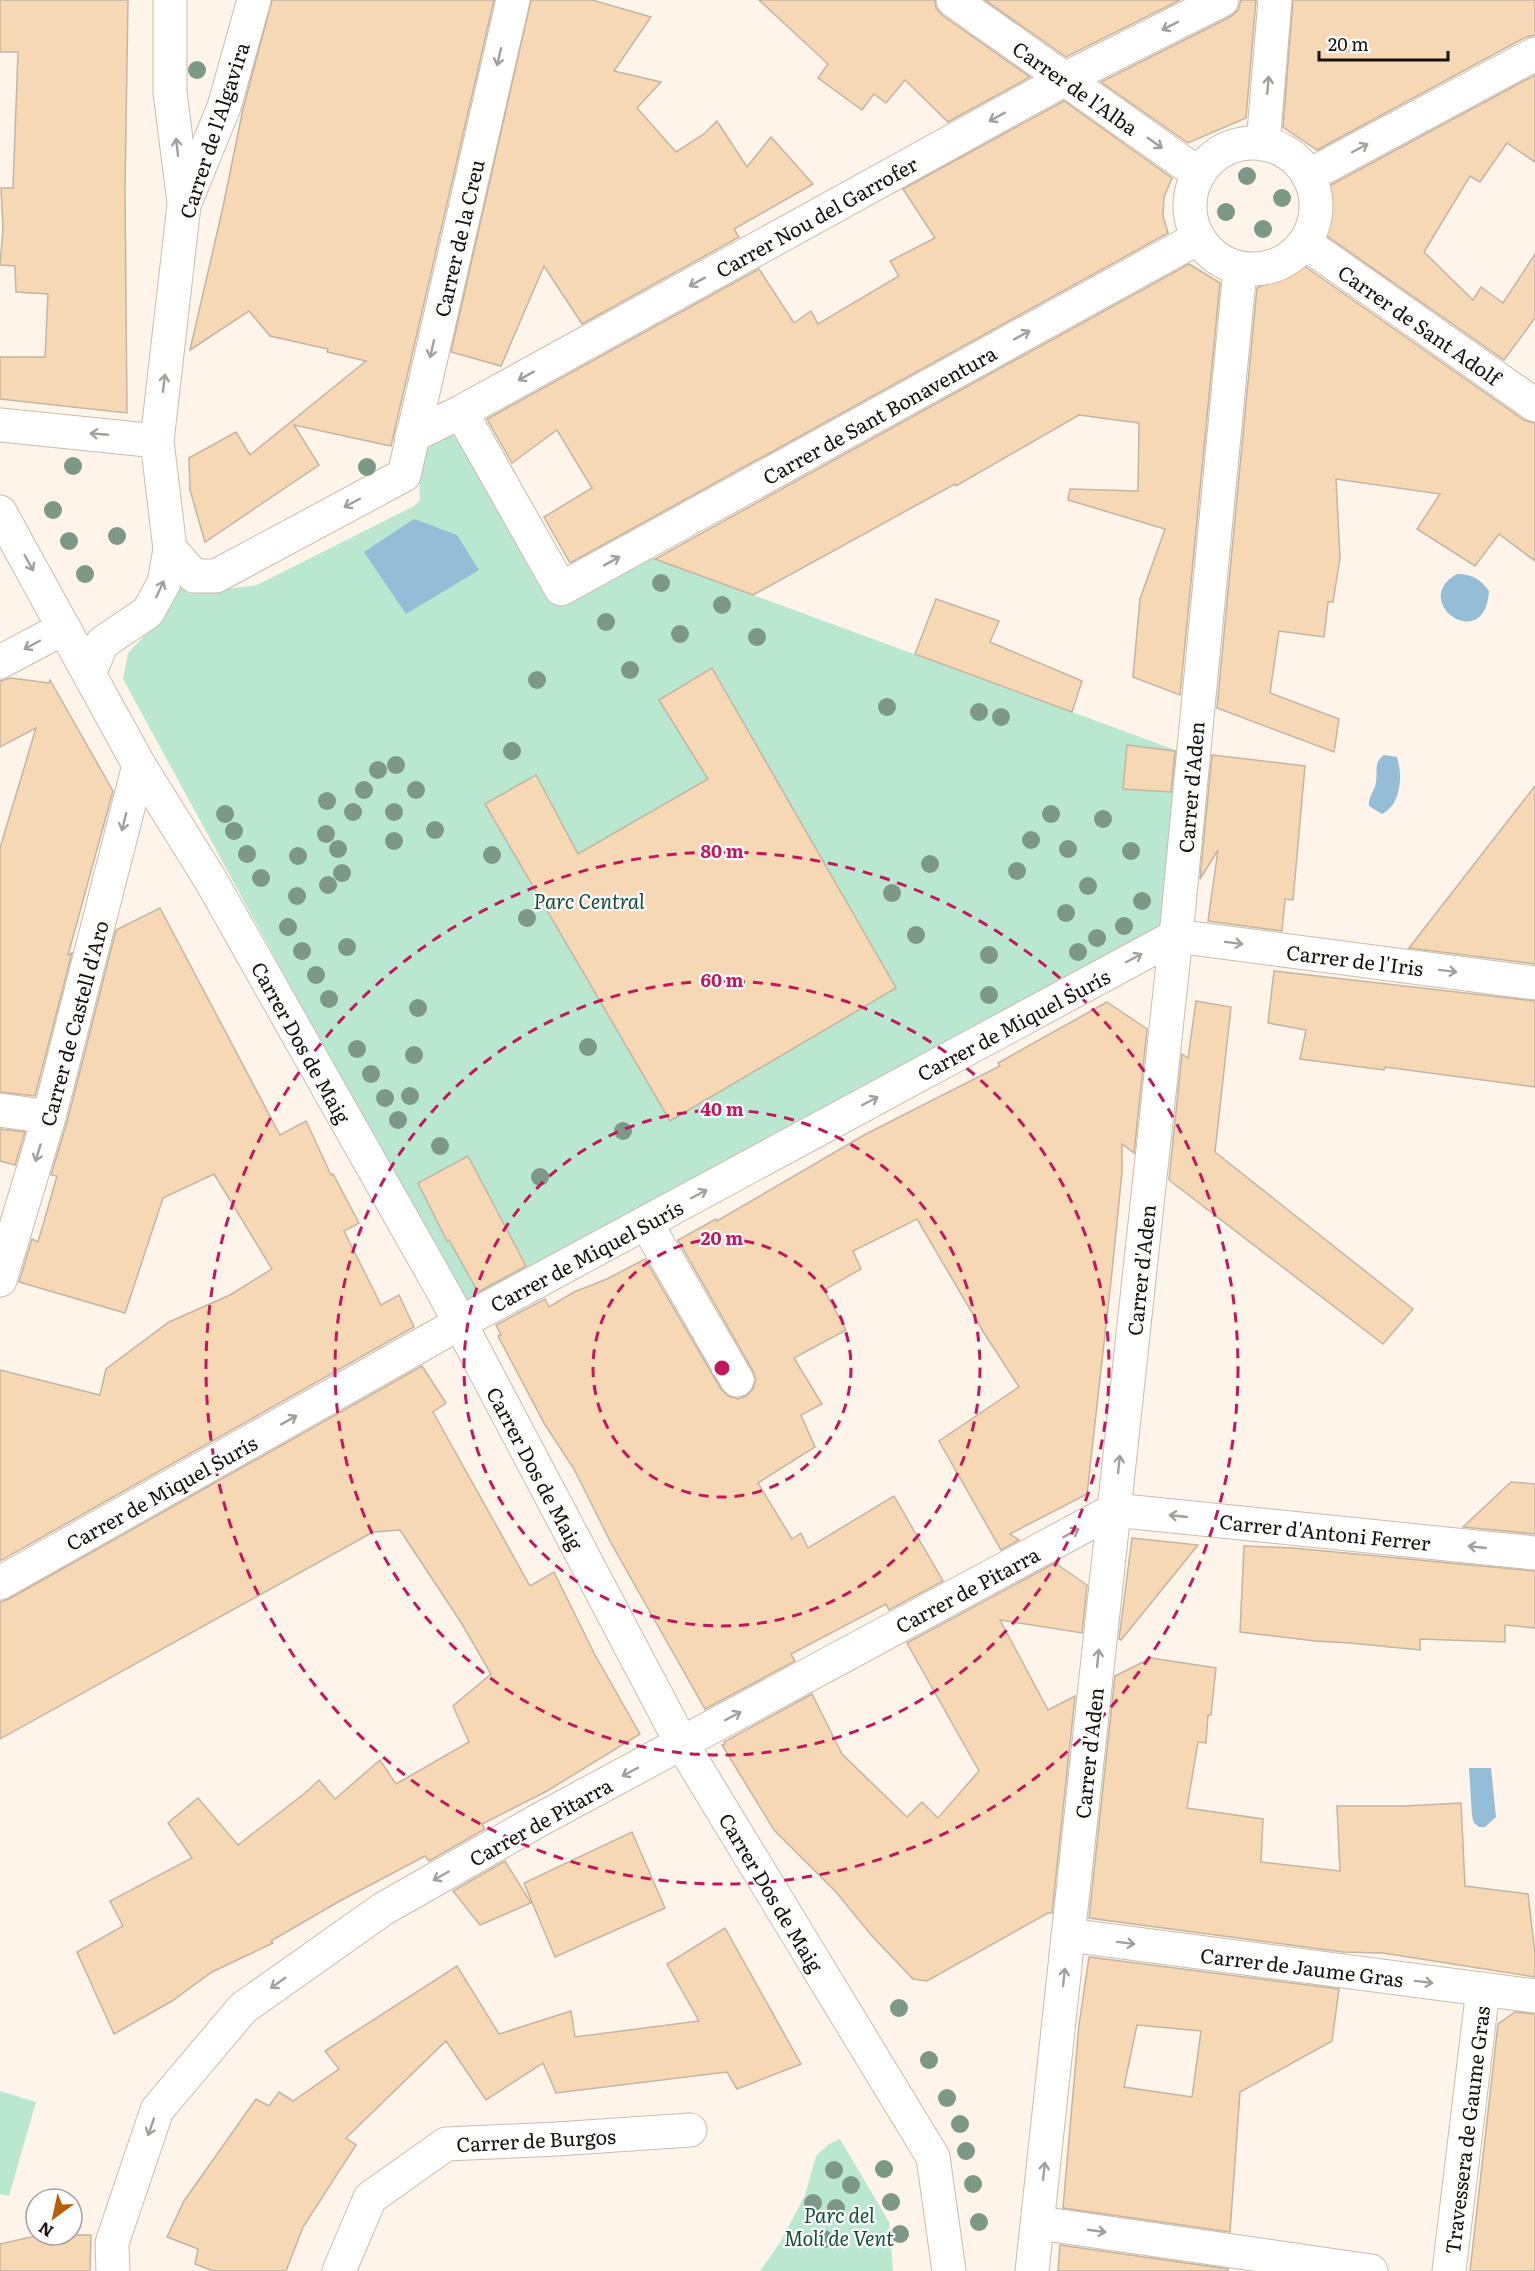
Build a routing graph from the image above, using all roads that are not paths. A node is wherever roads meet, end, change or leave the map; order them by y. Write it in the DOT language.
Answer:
graph roads {
  1 [pos="170,0"];
  2 [pos="254,0"];
  3 [pos="513,0"];
  4 [pos="953,0"];
  5 [pos="1222,0"];
  6 [pos="1275,0"];
  7 [pos="1535,54"];
  8 [pos="1065,79"];
  9 [pos="1263,144"];
  10 [pos="1198,174"];
  11 [pos="1308,176"];
  12 [pos="184,205"];
  13 [pos="1198,238"];
  14 [pos="1305,243"];
  15 [pos="1240,269"];
  16 [pos="1535,405"];
  17 [pos="461,412"];
  18 [pos="0,425"];
  19 [pos="412,436"];
  20 [pos="157,441"];
  21 [pos="0,512"];
  22 [pos="170,549"];
  23 [pos="64,628"];
  24 [pos="121,630"];
  25 [pos="0,662"];
  26 [pos="89,674"];
  27 [pos="139,765"];
  28 [pos="1176,936"];
  29 [pos="1535,983"];
  30 [pos="0,1110"];
  31 [pos="49,1117"];
  32 [pos="646,1223"];
  33 [pos="0,1280"];
  34 [pos="460,1323"];
  35 [pos="737,1380"];
  36 [pos="1114,1510"];
  37 [pos="1535,1553"];
  38 [pos="0,1583"];
  39 [pos="682,1744"];
  40 [pos="1068,1935"];
  41 [pos="1483,1989"];
  42 [pos="1535,1996"];
  43 [pos="690,2130"];
  44 [pos="1039,2223"];
  45 [pos="113,2271"];
  46 [pos="339,2271"];
  47 [pos="949,2271"];
  48 [pos="1032,2271"];
  49 [pos="1371,2271"];
  50 [pos="1449,2271"];
  12 -- 1 [label="street, one-way"];
  2 -- 12 [label="street, Carrer de l'Algavira"];
  3 -- 19 [label="street, Carrer de la Creu, one-way"];
  4 -- 8 [label="street, Carrer de l'Alba"];
  5 -- 8 [label="street, Carrer Nou del Garrofer, one-way"];
  9 -- 6 [label="street, one-way"];
  11 -- 7 [label="street, one-way"];
  8 -- 10 [label="street, Carrer de l'Alba, one-way"];
  8 -- 17 [label="street, Carrer Nou del Garrofer, one-way"];
  9 -- 10 [label="street"];
  9 -- 11 [label="street"];
  10 -- 13 [label="street"];
  11 -- 14 [label="street"];
  20 -- 12 [label="street, Carrer de l'Algavira, one-way"];
  13 -- 15 [label="street"];
  17 -- 13 [label="street, Carrer de Sant Bonaventura, one-way"];
  14 -- 15 [label="street"];
  14 -- 16 [label="street, Carrer de Sant Adolf"];
  15 -- 28 [label="street, Carrer d'Aden"];
  17 -- 19 [label="street, Carrer Nou del Garrofer"];
  20 -- 18 [label="street, one-way"];
  19 -- 22 [label="street, Carrer de la Creu, one-way"];
  20 -- 22 [label="street, Carrer de l'Algavira"];
  21 -- 23 [label="street, Carrer Dos de Maig, one-way"];
  24 -- 22 [label="street, Carrer de l'Algavira, one-way"];
  23 -- 24 [label="street"];
  23 -- 25 [label="street, one-way"];
  23 -- 26 [label="street, Carrer Dos de Maig"];
  24 -- 26 [label="street"];
  26 -- 27 [label="street, Carrer Dos de Maig"];
  27 -- 31 [label="street, Carrer de Castell d'Aro, one-way"];
  27 -- 34 [label="street, Carrer Dos de Maig"];
  28 -- 29 [label="street, Carrer de l'Iris, one-way"];
  32 -- 28 [label="street, Carrer de Miquel Surís, one-way"];
  36 -- 28 [label="street, Carrer d'Aden, one-way"];
  30 -- 31 [label="street"];
  31 -- 33 [label="street, Carrer de Castell d'Aro, one-way"];
  32 -- 34 [label="street, Carrer de Miquel Surís"];
  32 -- 35 [label="street"];
  38 -- 34 [label="street, Carrer de Miquel Surís, one-way"];
  34 -- 39 [label="street, Carrer Dos de Maig"];
  37 -- 36 [label="street, Carrer d'Antoni Ferrer, one-way"];
  39 -- 36 [label="street, Carrer de Pitarra, one-way"];
  40 -- 36 [label="street, Carrer d'Aden, one-way"];
  39 -- 45 [label="street, Carrer de Pitarra, one-way"];
  39 -- 47 [label="street, Carrer Dos de Maig"];
  40 -- 41 [label="street, Carrer de Jaume Gras, one-way"];
  44 -- 40 [label="street, Carrer d'Aden, one-way"];
  41 -- 42 [label="street, Carrer de Jaume Gras"];
  41 -- 50 [label="street, Travessera de Gaume Gras"];
  43 -- 46 [label="street, Carrer de Burgos"];
  44 -- 48 [label="street, Carrer d'Aden"];
  44 -- 49 [label="street, one-way"];
}
